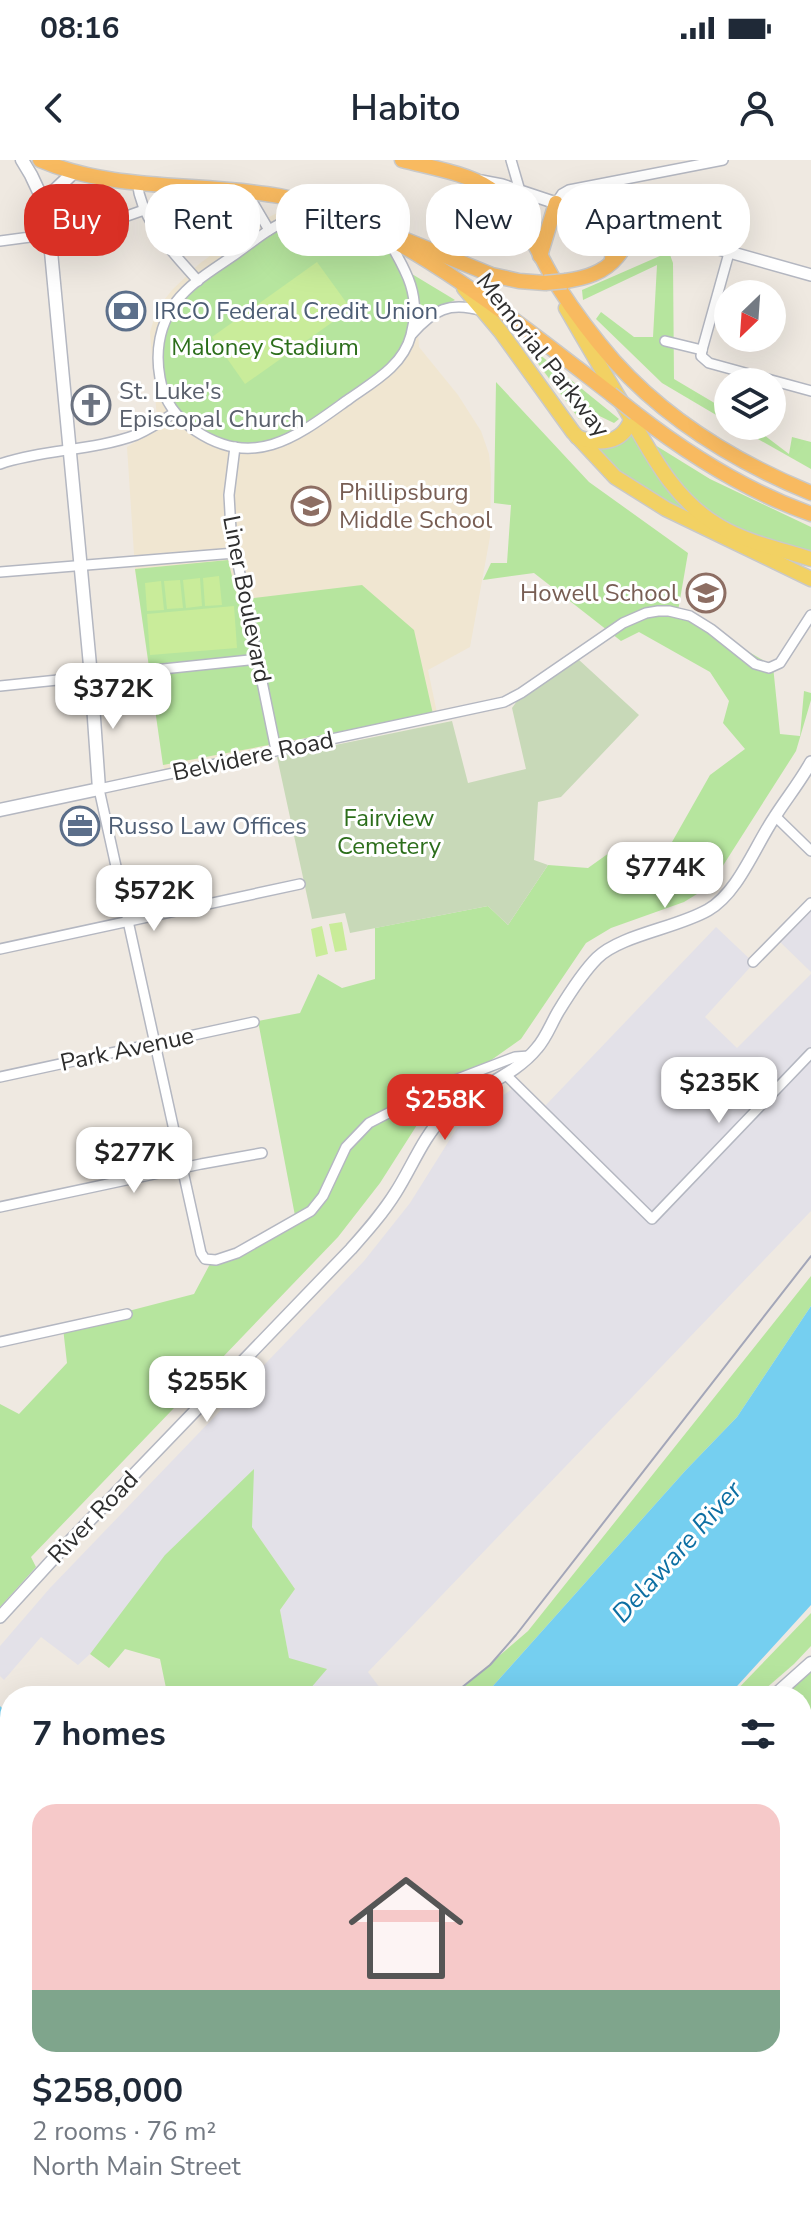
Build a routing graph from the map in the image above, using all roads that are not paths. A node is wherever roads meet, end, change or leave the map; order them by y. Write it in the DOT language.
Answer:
graph roads {
  1 [pos="22,160"];
  2 [pos="40,160"];
  3 [pos="402,160"];
  4 [pos="511,160"];
  5 [pos="718,161"];
  6 [pos="74,172"];
  7 [pos="472,180"];
  8 [pos="137,182"];
  9 [pos="35,184"];
  10 [pos="61,184"];
  11 [pos="161,184"];
  12 [pos="481,184"];
  13 [pos="497,184"];
  14 [pos="518,184"];
  15 [pos="541,198"];
  16 [pos="556,203"];
  17 [pos="144,210"];
  18 [pos="129,215"];
  19 [pos="260,215"];
  20 [pos="276,226"];
  21 [pos="269,230"];
  22 [pos="24,238"];
  23 [pos="0,241"];
  24 [pos="410,241"];
  25 [pos="410,250"];
  26 [pos="541,253"];
  27 [pos="52,256"];
  28 [pos="397,256"];
  29 [pos="540,256"];
  30 [pos="611,256"];
  31 [pos="616,256"];
  32 [pos="728,256"];
  33 [pos="740,256"];
  34 [pos="610,263"];
  35 [pos="811,275"];
  36 [pos="456,278"];
  37 [pos="198,281"];
  38 [pos="563,286"];
  39 [pos="486,312"];
  40 [pos="412,334"];
  41 [pos="665,341"];
  42 [pos="702,350"];
  43 [pos="811,391"];
  44 [pos="174,413"];
  45 [pos="633,416"];
  46 [pos="577,437"];
  47 [pos="235,447"];
  48 [pos="70,448"];
  49 [pos="0,464"];
  50 [pos="811,493"];
  51 [pos="811,514"];
  52 [pos="235,553"];
  53 [pos="811,559"];
  54 [pos="81,567"];
  55 [pos="0,572"];
  56 [pos="811,579"];
  57 [pos="811,615"];
  58 [pos="258,659"];
  59 [pos="91,676"];
  60 [pos="0,686"];
  61 [pos="276,750"];
  62 [pos="811,762"];
  63 [pos="99,789"];
  64 [pos="0,810"];
  65 [pos="775,816"];
  66 [pos="811,851"];
  67 [pos="300,884"];
  68 [pos="811,903"];
  69 [pos="129,922"];
  70 [pos="0,949"];
  71 [pos="753,962"];
  72 [pos="254,1022"];
  73 [pos="155,1043"];
  74 [pos="811,1053"];
  75 [pos="529,1056"];
  76 [pos="505,1074"];
  77 [pos="0,1077"];
  78 [pos="262,1153"];
  79 [pos="182,1168"];
  80 [pos="0,1207"];
  81 [pos="127,1314"];
  82 [pos="0,1342"];
  83 [pos="0,1617"];
  84 [pos="811,1663"];
  85 [pos="785,1686"];
  1 -- 9 [label="main road"];
  2 -- 6 [label="highway, Memorial Parkway"];
  3 -- 7 [label="highway, Memorial Parkway"];
  4 -- 14 [label="street"];
  5 -- 16 [label="street"];
  6 -- 8 [label="highway, Memorial Parkway"];
  6 -- 10 [label="main road"];
  7 -- 12 [label="highway, Memorial Parkway"];
  7 -- 13 [label="street"];
  8 -- 11 [label="highway, Memorial Parkway"];
  8 -- 17 [label="street"];
  15 -- 16 [label="street"];
  16 -- 26 [label="highway"];
  17 -- 18 [label="street"];
  17 -- 37 [label="street"];
  19 -- 21 [label="street"];
  20 -- 21 [label="street"];
  21 -- 37 [label="street"];
  22 -- 23 [label="street"];
  24 -- 38 [label="highway, bridge"];
  25 -- 36 [label="highway, Memorial Parkway"];
  27 -- 48 [label="main road"];
  28 -- 40 [label="street"];
  29 -- 38 [label="highway, Memorial Parkway"];
  30 -- 34 [label="highway"];
  31 -- 34 [label="highway"];
  32 -- 42 [label="street"];
  33 -- 35 [label="street"];
  34 -- 38 [label="highway"];
  36 -- 39 [label="main road, Memorial Parkway"];
  36 -- 45 [label="highway, bridge"];
  37 -- 44 [label="street"];
  38 -- 45 [label="main road, Memorial Parkway"];
  38 -- 50 [label="highway"];
  39 -- 40 [label="street"];
  39 -- 46 [label="main road, Memorial Parkway"];
  40 -- 47 [label="street"];
  41 -- 42 [label="street"];
  42 -- 43 [label="street"];
  44 -- 47 [label="street"];
  44 -- 48 [label="street"];
  45 -- 46 [label="main road"];
  45 -- 51 [label="highway"];
  45 -- 53 [label="main road, Memorial Parkway"];
  46 -- 56 [label="main road, Memorial Parkway"];
  47 -- 52 [label="street, Liner Boulevard"];
  48 -- 49 [label="street"];
  48 -- 54 [label="main road"];
  52 -- 54 [label="street"];
  52 -- 58 [label="street, Liner Boulevard"];
  54 -- 55 [label="street"];
  54 -- 59 [label="main road"];
  57 -- 61 [label="street, Belvidere Road"];
  58 -- 59 [label="street"];
  58 -- 61 [label="street, Liner Boulevard"];
  59 -- 60 [label="street"];
  59 -- 63 [label="main road"];
  61 -- 63 [label="street, Belvidere Road"];
  62 -- 65 [label="street, River Road"];
  63 -- 64 [label="main road, Belvidere Road"];
  63 -- 69 [label="street"];
  65 -- 66 [label="street"];
  65 -- 75 [label="street, River Road"];
  67 -- 69 [label="street"];
  68 -- 71 [label="street"];
  69 -- 70 [label="street"];
  69 -- 73 [label="street"];
  72 -- 73 [label="street, Park Avenue"];
  73 -- 77 [label="street, Park Avenue"];
  73 -- 79 [label="street"];
  74 -- 76 [label="street"];
  75 -- 76 [label="street, River Road"];
  75 -- 79 [label="street"];
  76 -- 83 [label="street, River Road"];
  78 -- 79 [label="street"];
  79 -- 80 [label="street"];
  81 -- 82 [label="street"];
  84 -- 85 [label="main road"];
}
